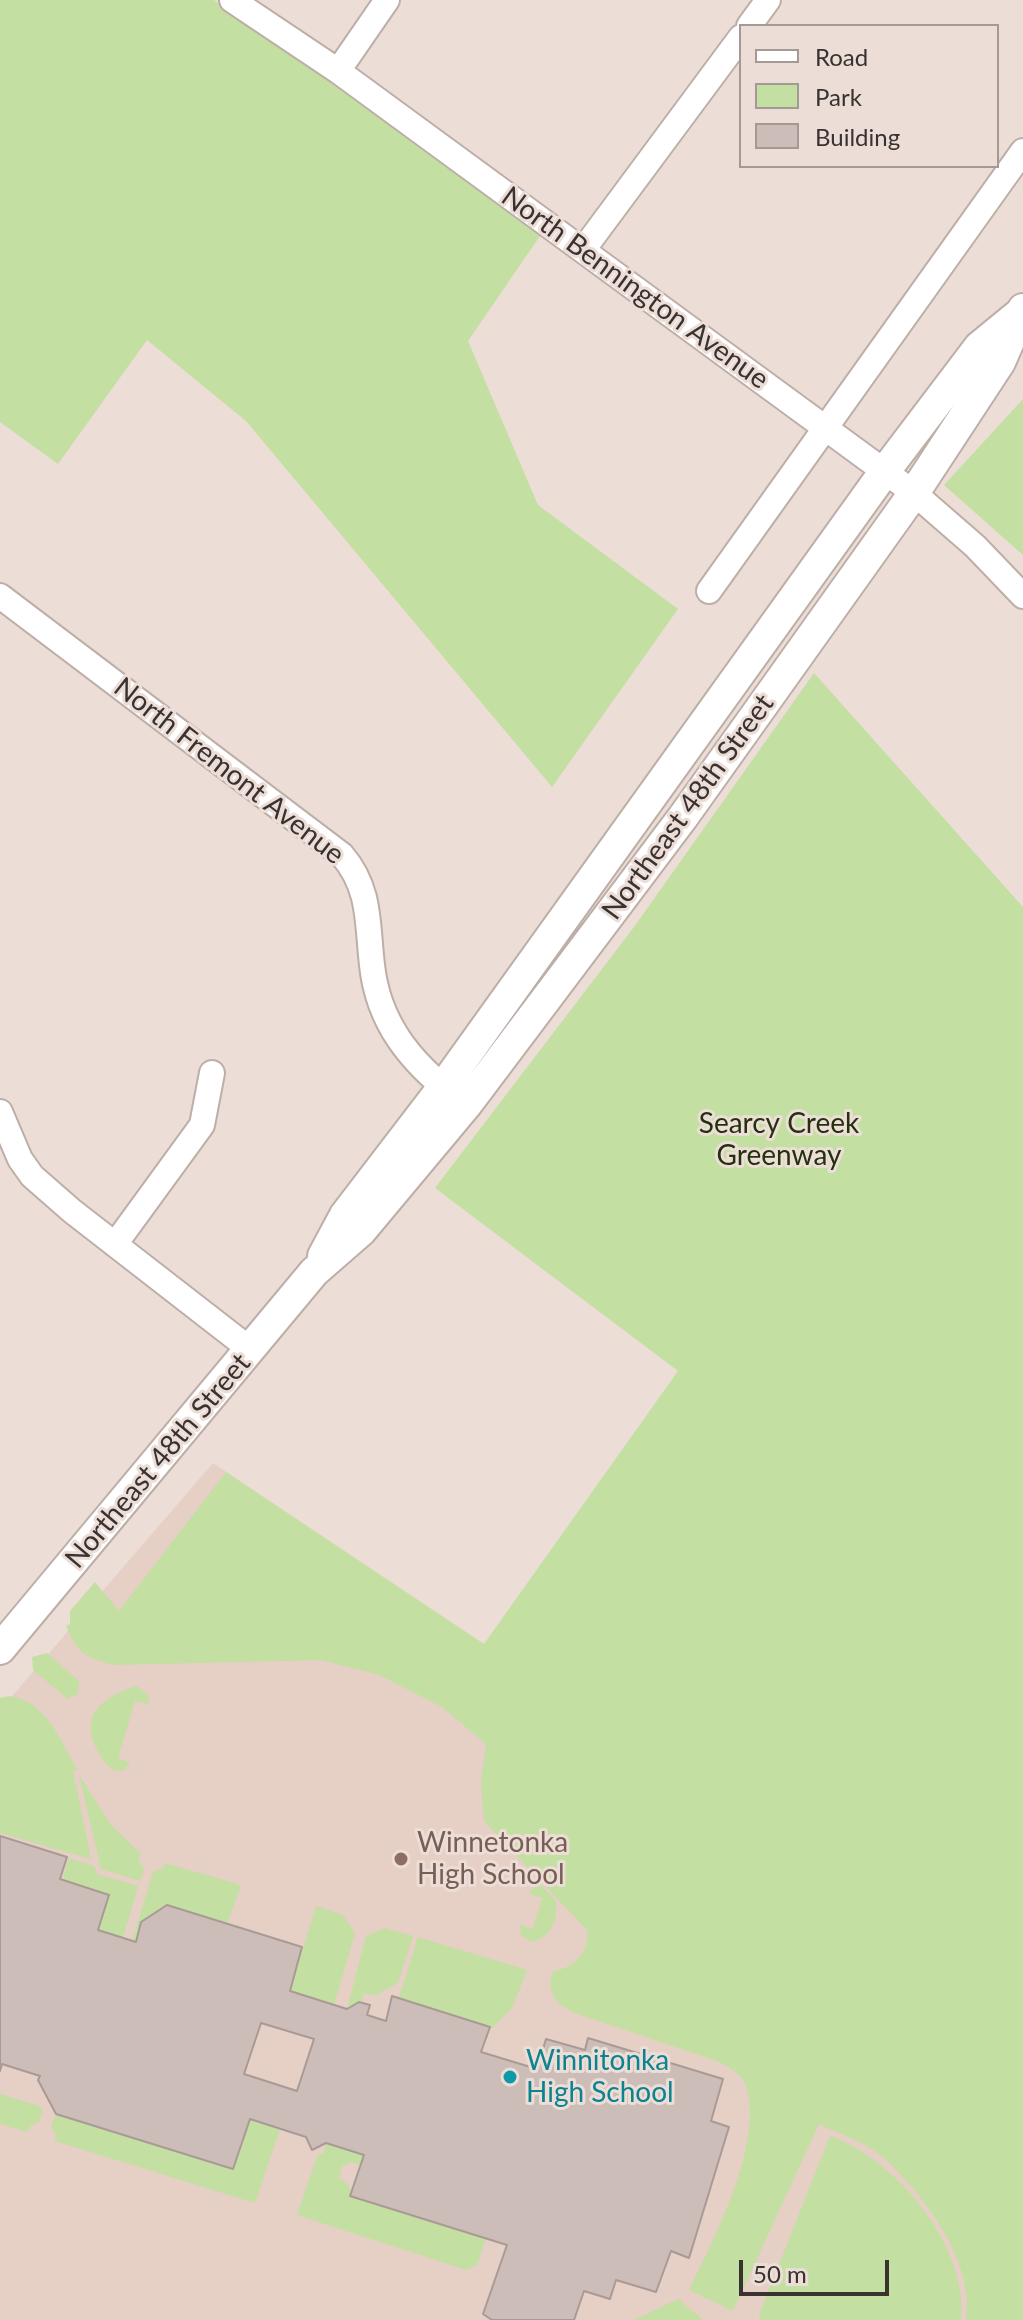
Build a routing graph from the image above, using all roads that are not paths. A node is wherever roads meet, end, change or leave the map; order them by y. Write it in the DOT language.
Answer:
graph roads {
  1 [pos="232,0"];
  2 [pos="387,0"];
  3 [pos="768,0"];
  4 [pos="750,24"];
  5 [pos="739,40"];
  6 [pos="338,71"];
  7 [pos="1023,151"];
  8 [pos="583,250"];
  9 [pos="1022,311"];
  10 [pos="825,428"];
  11 [pos="885,471"];
  12 [pos="914,493"];
  13 [pos="709,591"];
  14 [pos="0,596"];
  15 [pos="1023,596"];
  16 [pos="665,777"];
  17 [pos="696,798"];
  18 [pos="212,1073"];
  19 [pos="455,1095"];
  20 [pos="0,1112"];
  21 [pos="116,1243"];
  22 [pos="251,1350"];
  23 [pos="0,1649"];
  1 -- 6 [label="street, North Bennington Avenue"];
  2 -- 6 [label="street"];
  3 -- 4 [label="street"];
  5 -- 8 [label="street"];
  6 -- 8 [label="street, North Bennington Avenue"];
  7 -- 10 [label="street"];
  8 -- 10 [label="street, North Bennington Avenue"];
  9 -- 11 [label="street, Northeast 48th Street"];
  9 -- 12 [label="street, Northeast 48th Street"];
  10 -- 11 [label="street, North Bennington Avenue"];
  10 -- 13 [label="street"];
  11 -- 12 [label="street, North Bennington Avenue"];
  11 -- 16 [label="street, Northeast 48th Street"];
  12 -- 15 [label="street, North Bennington Avenue"];
  12 -- 17 [label="street, Northeast 48th Street"];
  14 -- 19 [label="street, North Fremont Avenue"];
  16 -- 17 [label="street"];
  16 -- 19 [label="street, Northeast 48th Street"];
  17 -- 19 [label="street, Northeast 48th Street"];
  18 -- 21 [label="street"];
  19 -- 22 [label="street, Northeast 48th Street"];
  20 -- 21 [label="street"];
  21 -- 22 [label="street"];
  22 -- 23 [label="street, Northeast 48th Street"];
}
